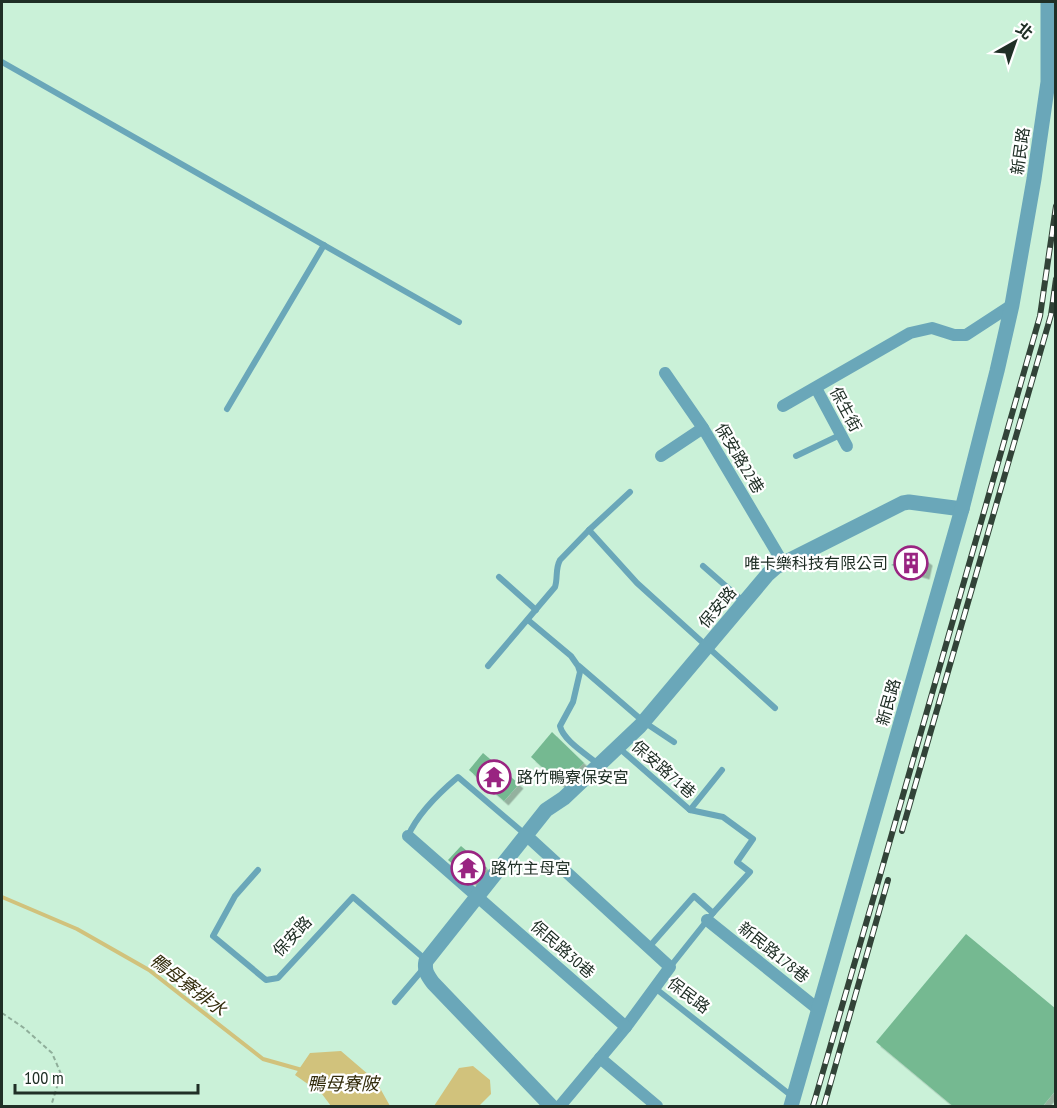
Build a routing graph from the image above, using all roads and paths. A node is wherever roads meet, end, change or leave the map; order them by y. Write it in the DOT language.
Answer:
graph roads {
  1 [pos="1048,2"];
  2 [pos="2,62"];
  3 [pos="1052,78"];
  4 [pos="324,245"];
  5 [pos="1012,305"];
  6 [pos="459,322"];
  7 [pos="665,373"];
  8 [pos="816,388"];
  9 [pos="783,406"];
  10 [pos="227,409"];
  11 [pos="702,428"];
  12 [pos="844,440"];
  13 [pos="661,456"];
  14 [pos="796,456"];
  15 [pos="630,492"];
  16 [pos="962,508"];
  17 [pos="589,530"];
  18 [pos="783,563"];
  19 [pos="703,566"];
  20 [pos="499,577"];
  21 [pos="744,602"];
  22 [pos="536,610"];
  23 [pos="528,620"];
  24 [pos="707,647"];
  25 [pos="488,666"];
  26 [pos="578,666"];
  27 [pos="775,708"];
  28 [pos="644,722"];
  29 [pos="674,742"];
  30 [pos="618,747"];
  31 [pos="600,766"];
  32 [pos="722,770"];
  33 [pos="690,810"];
  34 [pos="526,835"];
  35 [pos="408,836"];
  36 [pos="258,870"];
  37 [pos="478,896"];
  38 [pos="710,916"];
  39 [pos="648,947"];
  40 [pos="425,964"];
  41 [pos="670,967"];
  42 [pos="655,988"];
  43 [pos="395,1002"];
  44 [pos="819,1010"];
  45 [pos="2,1013"];
  46 [pos="626,1027"];
  47 [pos="600,1058"];
  48 [pos="793,1102"];
  49 [pos="51,1107"];
  50 [pos="551,1107"];
  51 [pos="560,1107"];
  52 [pos="657,1107"];
  1 -- 3 [label="street, 新民路"];
  2 -- 4 [label="lane"];
  3 -- 5 [label="street, 新民路"];
  4 -- 6 [label="lane"];
  4 -- 10 [label="lane"];
  5 -- 8 [label="street"];
  5 -- 16 [label="street, 新民路"];
  7 -- 11 [label="street, 保安路22巷"];
  8 -- 9 [label="street"];
  8 -- 12 [label="street, 保生街"];
  11 -- 13 [label="street"];
  11 -- 18 [label="street, 保安路22巷"];
  12 -- 14 [label="lane"];
  15 -- 17 [label="lane"];
  16 -- 18 [label="street, 保安路"];
  16 -- 44 [label="street, 新民路"];
  17 -- 22 [label="lane"];
  17 -- 24 [label="lane"];
  18 -- 21 [label="street, 保安路"];
  19 -- 21 [label="lane"];
  20 -- 22 [label="lane"];
  21 -- 24 [label="street, 保安路"];
  22 -- 23 [label="lane"];
  23 -- 25 [label="lane"];
  23 -- 26 [label="lane"];
  24 -- 27 [label="lane"];
  24 -- 28 [label="street, 保安路"];
  26 -- 28 [label="lane"];
  26 -- 31 [label="lane"];
  28 -- 29 [label="lane"];
  28 -- 30 [label="street, 保安路"];
  30 -- 31 [label="street, 保安路"];
  30 -- 33 [label="lane, 保安路71巷"];
  31 -- 34 [label="street, 保安路"];
  32 -- 33 [label="lane"];
  33 -- 38 [label="lane, 保安路71巷"];
  34 -- 35 [label="lane"];
  34 -- 37 [label="street, 保安路"];
  34 -- 39 [label="street"];
  35 -- 37 [label="street"];
  36 -- 40 [label="lane, 保安路"];
  37 -- 40 [label="street, 保安路"];
  37 -- 46 [label="street, 保民路30巷"];
  38 -- 39 [label="lane"];
  38 -- 41 [label="lane"];
  38 -- 44 [label="street, 新民路178巷"];
  39 -- 41 [label="street"];
  40 -- 43 [label="lane"];
  40 -- 50 [label="street, 保安路"];
  41 -- 42 [label="street"];
  42 -- 46 [label="street, 保民路"];
  42 -- 48 [label="lane, 保民路"];
  44 -- 48 [label="street, 新民路"];
  45 -- 49 [label="path"];
  46 -- 47 [label="street, 保民路"];
  47 -- 51 [label="street, 保民路"];
  47 -- 52 [label="street"];
}
